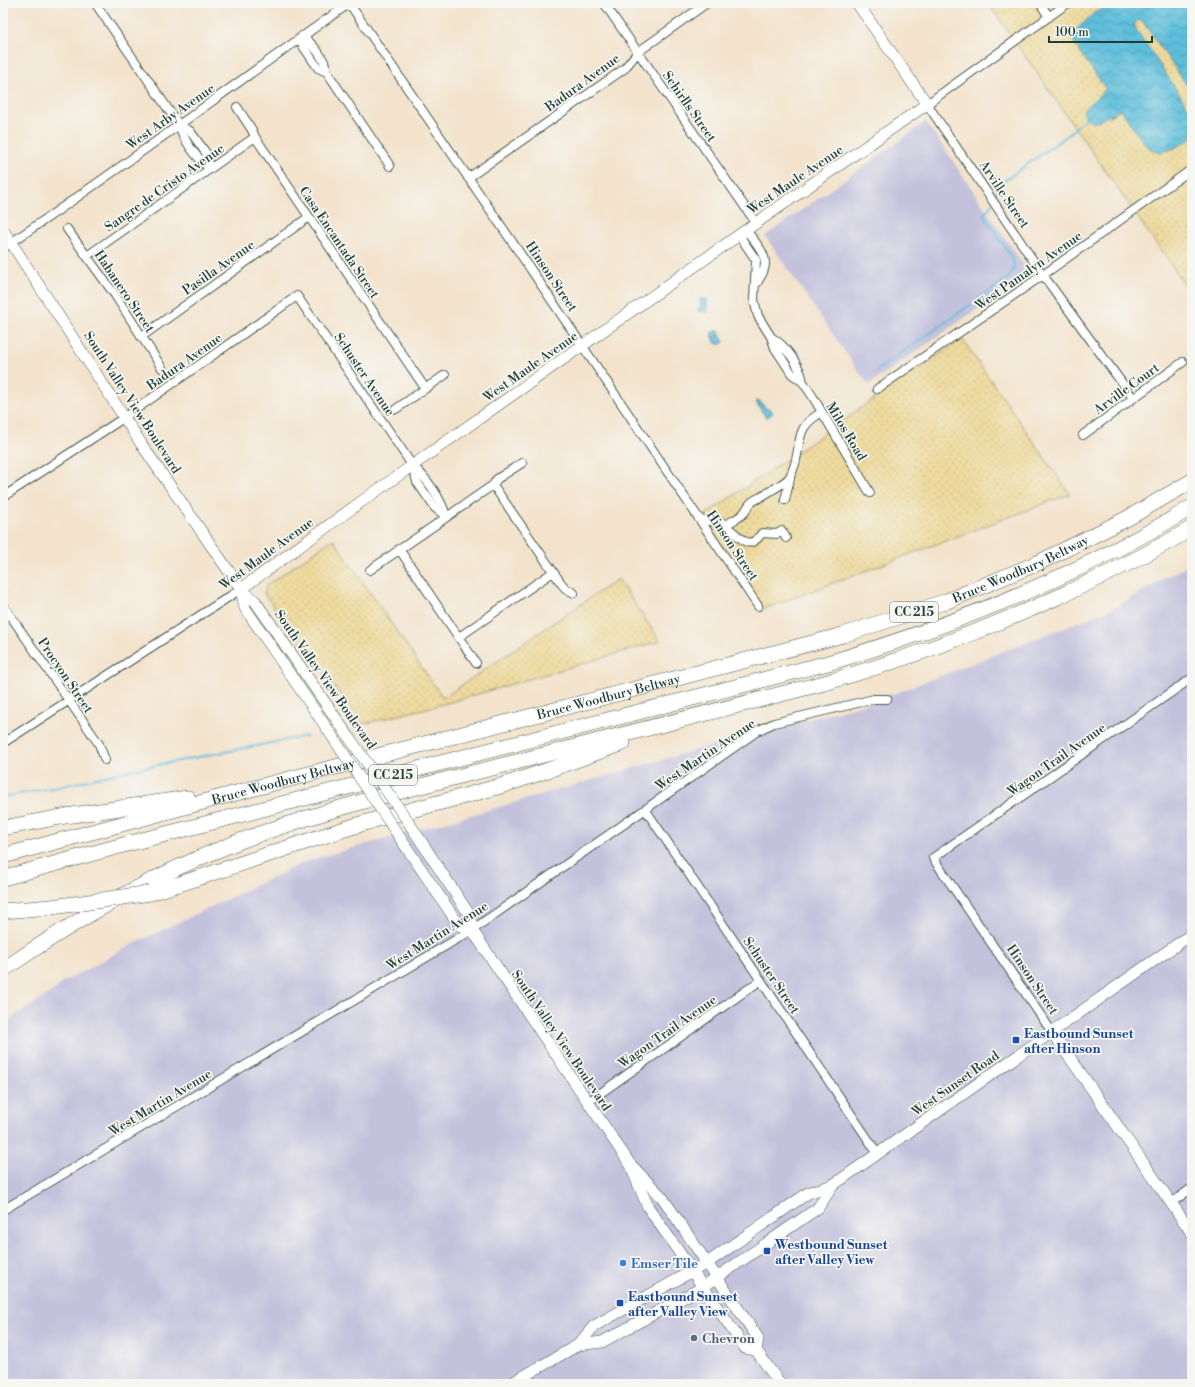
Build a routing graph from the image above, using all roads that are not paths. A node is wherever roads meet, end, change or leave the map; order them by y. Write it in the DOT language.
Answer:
graph roads {
  1 [pos="95,3"];
  2 [pos="349,3"];
  3 [pos="604,3"];
  4 [pos="707,3"];
  5 [pos="857,3"];
  6 [pos="1040,3"];
  7 [pos="1068,3"];
  8 [pos="1049,17"];
  9 [pos="302,36"];
  10 [pos="638,52"];
  11 [pos="927,104"];
  12 [pos="237,107"];
  13 [pos="179,125"];
  14 [pos="255,137"];
  15 [pos="390,166"];
  16 [pos="210,169"];
  17 [pos="1192,169"];
  18 [pos="468,178"];
  19 [pos="309,217"];
  20 [pos="756,223"];
  21 [pos="68,229"];
  22 [pos="3,230"];
  23 [pos="743,232"];
  24 [pos="7,245"];
  25 [pos="87,256"];
  26 [pos="1043,275"];
  27 [pos="297,296"];
  28 [pos="141,337"];
  29 [pos="583,346"];
  30 [pos="1183,362"];
  31 [pos="162,368"];
  32 [pos="445,375"];
  33 [pos="426,388"];
  34 [pos="877,389"];
  35 [pos="1132,398"];
  36 [pos="396,409"];
  37 [pos="822,412"];
  38 [pos="125,417"];
  39 [pos="1083,435"];
  40 [pos="522,463"];
  41 [pos="412,465"];
  42 [pos="790,477"];
  43 [pos="1192,481"];
  44 [pos="493,484"];
  45 [pos="870,493"];
  46 [pos="3,497"];
  47 [pos="785,500"];
  48 [pos="1192,507"];
  49 [pos="446,516"];
  50 [pos="699,520"];
  51 [pos="719,524"];
  52 [pos="1192,528"];
  53 [pos="786,538"];
  54 [pos="399,549"];
  55 [pos="370,570"];
  56 [pos="553,572"];
  57 [pos="241,589"];
  58 [pos="574,593"];
  59 [pos="3,604"];
  60 [pos="758,606"];
  61 [pos="459,637"];
  62 [pos="476,663"];
  63 [pos="1192,678"];
  64 [pos="886,699"];
  65 [pos="70,700"];
  66 [pos="706,712"];
  67 [pos="3,743"];
  68 [pos="105,760"];
  69 [pos="251,789"];
  70 [pos="645,809"];
  71 [pos="3,828"];
  72 [pos="3,856"];
  73 [pos="933,858"];
  74 [pos="3,878"];
  75 [pos="88,908"];
  76 [pos="3,911"];
  77 [pos="472,930"];
  78 [pos="1192,934"];
  79 [pos="3,970"];
  80 [pos="3,978"];
  81 [pos="761,980"];
  82 [pos="1052,1032"];
  83 [pos="588,1102"];
  84 [pos="878,1154"];
  85 [pos="630,1164"];
  86 [pos="833,1185"];
  87 [pos="1192,1188"];
  88 [pos="1171,1203"];
  89 [pos="3,1210"];
  90 [pos="1192,1233"];
  91 [pos="708,1263"];
  92 [pos="692,1272"];
  93 [pos="717,1278"];
  94 [pos="703,1287"];
  95 [pos="578,1345"];
  96 [pos="756,1350"];
  97 [pos="529,1379"];
  98 [pos="510,1384"];
  99 [pos="780,1384"];
  1 -- 13 [label="street"];
  2 -- 9 [label="street, West Arby Avenue"];
  2 -- 18 [label="street, Hinson Street"];
  3 -- 10 [label="street, Schirlls Street"];
  4 -- 10 [label="street, Badura Avenue"];
  5 -- 11 [label="main road, Arville Street"];
  6 -- 8 [label="street"];
  7 -- 8 [label="street, West Maule Avenue"];
  8 -- 11 [label="street, West Maule Avenue"];
  9 -- 13 [label="street, West Arby Avenue"];
  9 -- 15 [label="street"];
  10 -- 18 [label="street, Badura Avenue"];
  10 -- 20 [label="street, Schirlls Street"];
  11 -- 20 [label="main road, West Maule Avenue"];
  11 -- 26 [label="street, Arville Street"];
  12 -- 14 [label="street, Casa Encantada Street"];
  13 -- 16 [label="street"];
  13 -- 24 [label="street, West Arby Avenue"];
  14 -- 16 [label="street, Sangre de Cristo Avenue"];
  14 -- 19 [label="street, Casa Encantada Street"];
  16 -- 25 [label="street, Sangre de Cristo Avenue"];
  17 -- 26 [label="street, West Pamalyn Avenue"];
  18 -- 29 [label="street, Hinson Street"];
  19 -- 28 [label="street, Pasilla Avenue"];
  19 -- 33 [label="street, Casa Encantada Street"];
  20 -- 23 [label="main road, West Maule Avenue"];
  21 -- 25 [label="street, Habanero Street"];
  22 -- 24 [label="main road, South Valley View Boulevard"];
  23 -- 29 [label="main road, West Maule Avenue"];
  23 -- 37 [label="street, Milos Road"];
  24 -- 38 [label="main road, South Valley View Boulevard"];
  25 -- 28 [label="street, Habanero Street"];
  26 -- 34 [label="street, West Pamalyn Avenue"];
  26 -- 35 [label="street, Arville Street"];
  27 -- 38 [label="street, Badura Avenue"];
  27 -- 41 [label="street, Schuster Avenue"];
  28 -- 31 [label="street, Habanero Street"];
  29 -- 41 [label="main road, West Maule Avenue"];
  29 -- 50 [label="street, Hinson Street"];
  30 -- 35 [label="street, Arville Court"];
  32 -- 33 [label="street"];
  33 -- 36 [label="street"];
  35 -- 39 [label="street, Arville Court"];
  37 -- 42 [label="street"];
  37 -- 45 [label="street, Milos Road"];
  38 -- 46 [label="street, Badura Avenue"];
  38 -- 57 [label="main road, South Valley View Boulevard"];
  40 -- 44 [label="street"];
  41 -- 49 [label="street, Schuster Avenue"];
  41 -- 57 [label="main road, West Maule Avenue"];
  42 -- 47 [label="street"];
  42 -- 51 [label="street"];
  43 -- 69 [label="highway, Bruce Woodbury Beltway / CC 215"];
  44 -- 49 [label="street"];
  44 -- 56 [label="street"];
  48 -- 74 [label="highway, Bruce Woodbury Beltway / CC 215"];
  49 -- 54 [label="street"];
  50 -- 51 [label="street"];
  50 -- 60 [label="street, Hinson Street"];
  51 -- 53 [label="street"];
  52 -- 66 [label="highway, CC 215"];
  54 -- 55 [label="street"];
  54 -- 61 [label="street"];
  56 -- 58 [label="street"];
  56 -- 61 [label="street"];
  57 -- 65 [label="street, West Maule Avenue"];
  57 -- 77 [label="main road, South Valley View Boulevard, bridge"];
  57 -- 77 [label="main road, South Valley View Boulevard, bridge"];
  59 -- 65 [label="street, Procyon Street"];
  61 -- 62 [label="street"];
  63 -- 73 [label="street, Wagon Trail Avenue"];
  64 -- 70 [label="street, West Martin Avenue"];
  65 -- 67 [label="street, West Maule Avenue"];
  65 -- 68 [label="street, Procyon Street"];
  66 -- 75 [label="highway, bridge"];
  66 -- 75 [label="highway, CC 215"];
  69 -- 71 [label="highway"];
  69 -- 72 [label="highway, Bruce Woodbury Beltway / CC 215"];
  70 -- 77 [label="street, West Martin Avenue"];
  70 -- 81 [label="street, Schuster Street"];
  73 -- 82 [label="street, Hinson Street"];
  75 -- 76 [label="highway"];
  75 -- 79 [label="highway"];
  75 -- 80 [label="highway"];
  77 -- 83 [label="main road, South Valley View Boulevard"];
  77 -- 89 [label="street, West Martin Avenue"];
  78 -- 82 [label="main road, West Sunset Road"];
  81 -- 83 [label="street, Wagon Trail Avenue"];
  81 -- 84 [label="street, Schuster Street"];
  82 -- 84 [label="main road, West Sunset Road"];
  82 -- 88 [label="main road, Hinson Street"];
  83 -- 85 [label="main road, South Valley View Boulevard"];
  84 -- 86 [label="main road, West Sunset Road"];
  85 -- 91 [label="main road, South Valley View Boulevard"];
  85 -- 92 [label="main road, South Valley View Boulevard"];
  86 -- 91 [label="main road, West Sunset Road"];
  86 -- 93 [label="main road, West Sunset Road"];
  87 -- 88 [label="street"];
  88 -- 90 [label="main road, Hinson Street"];
  91 -- 92 [label="main road, West Sunset Road"];
  91 -- 93 [label="main road, South Valley View Boulevard"];
  92 -- 94 [label="main road, South Valley View Boulevard"];
  92 -- 95 [label="main road, West Sunset Road"];
  93 -- 94 [label="main road, West Sunset Road"];
  93 -- 96 [label="main road, South Valley View Boulevard"];
  94 -- 95 [label="main road, West Sunset Road"];
  94 -- 96 [label="main road, South Valley View Boulevard"];
  95 -- 97 [label="main road, West Sunset Road"];
  96 -- 99 [label="main road, South Valley View Boulevard"];
  97 -- 98 [label="main road, West Sunset Road"];
}
